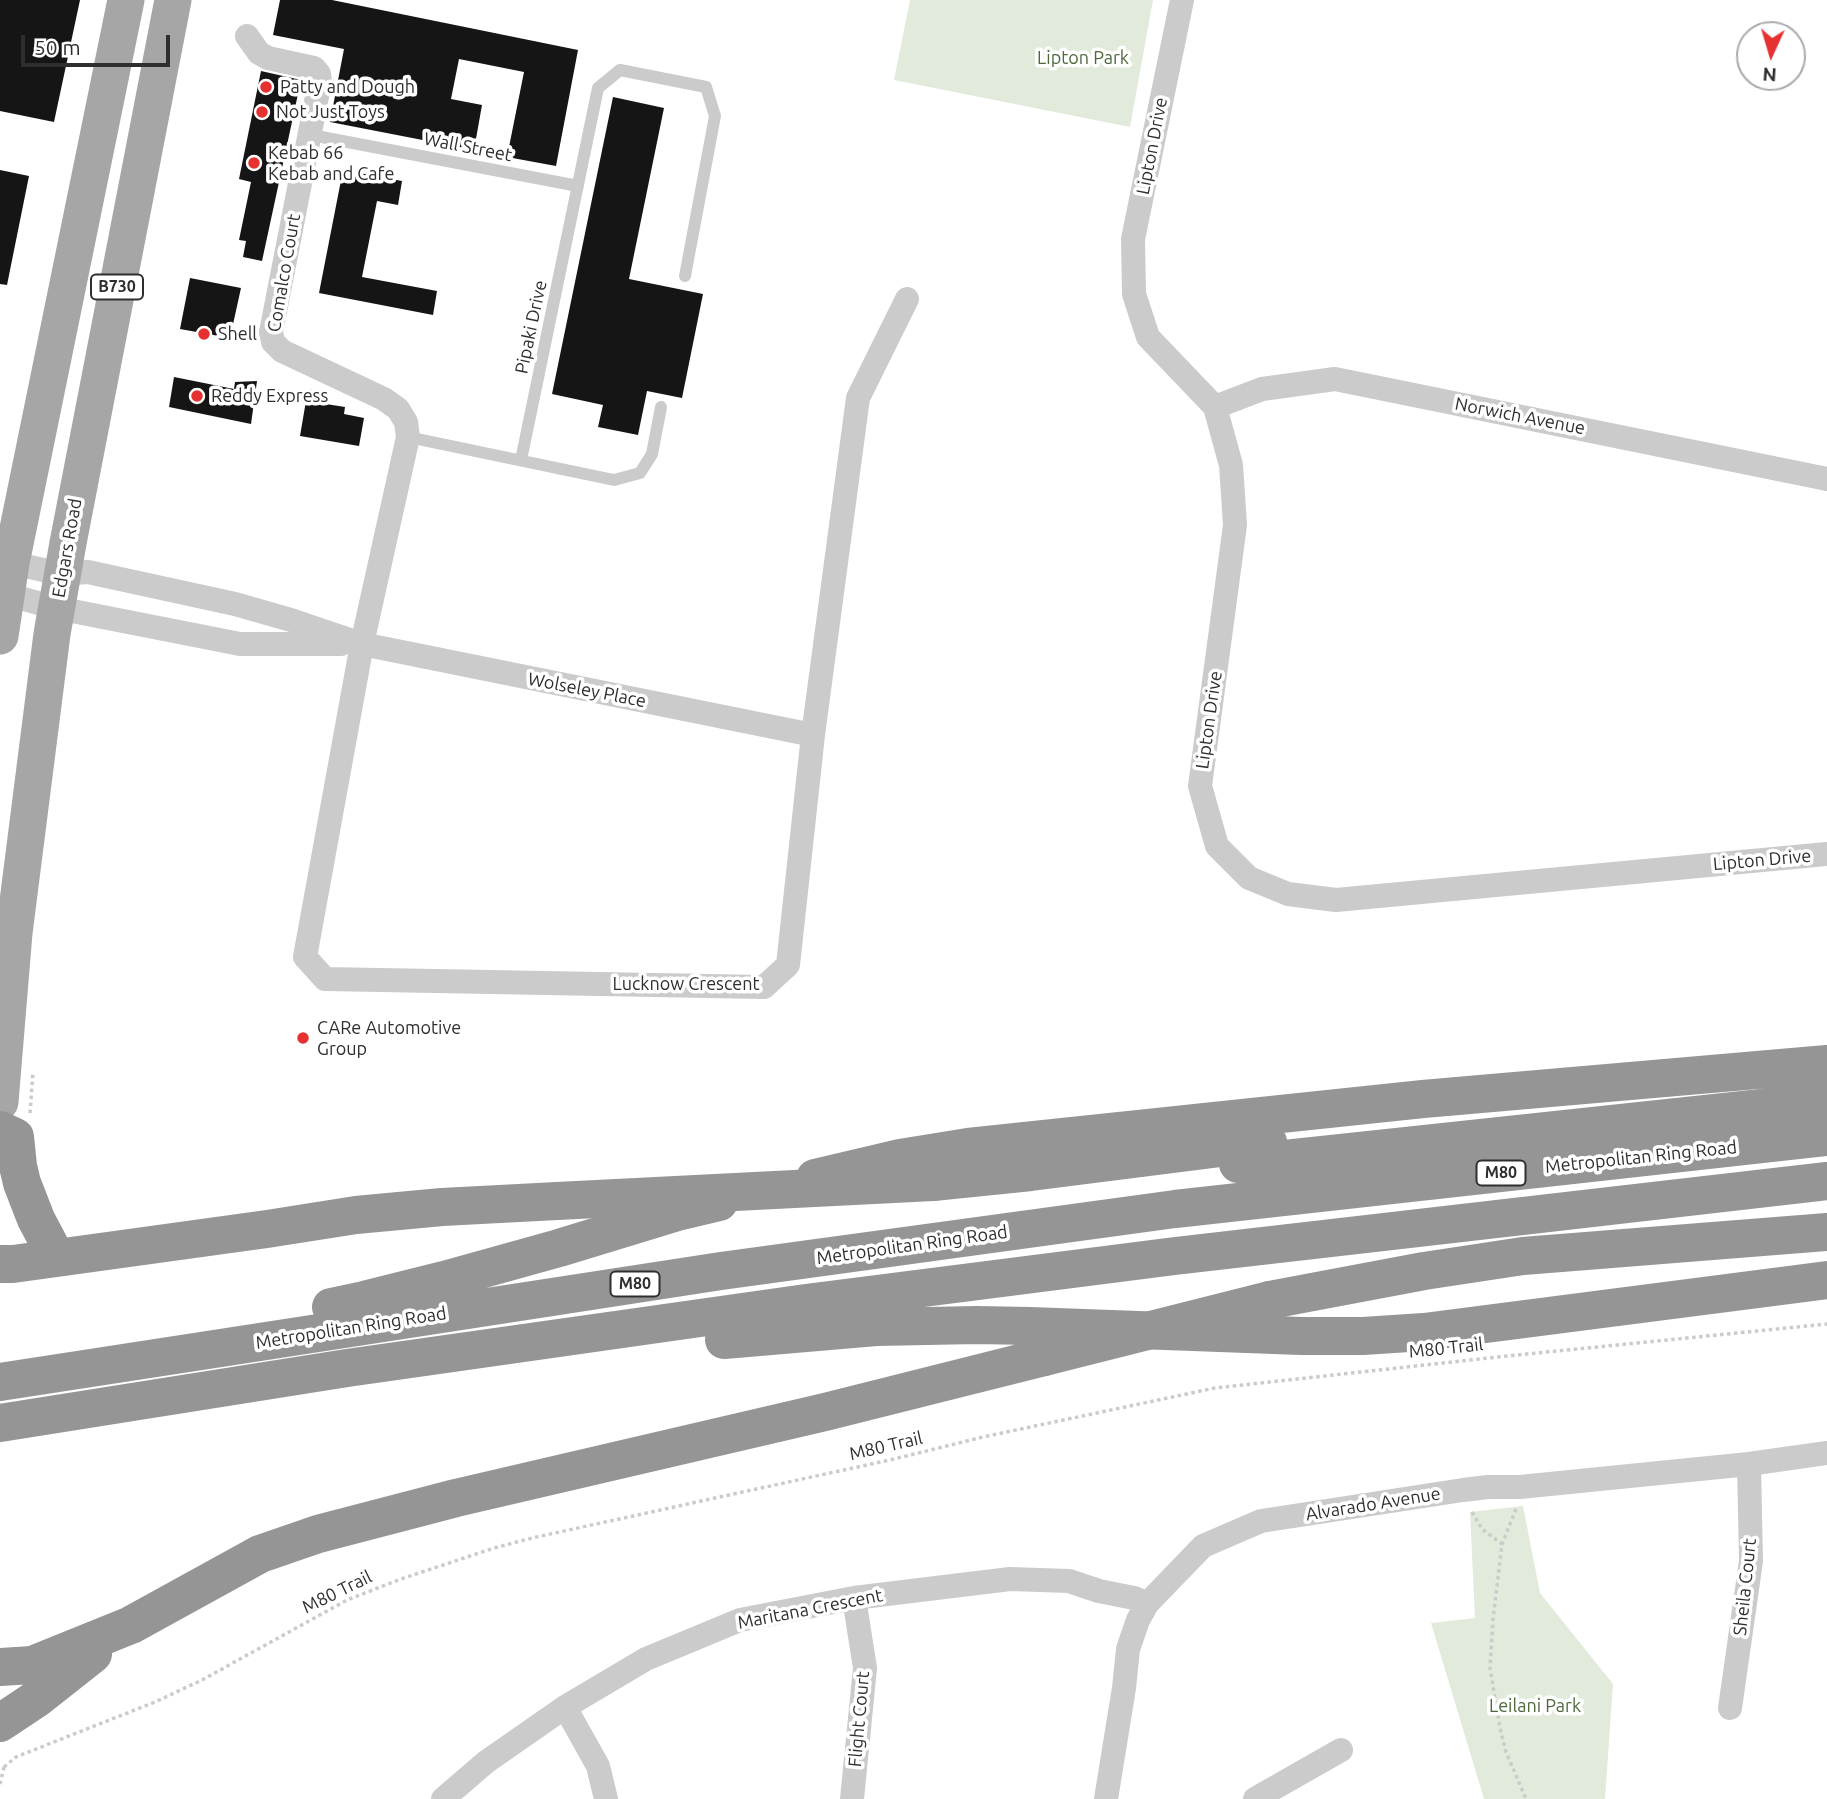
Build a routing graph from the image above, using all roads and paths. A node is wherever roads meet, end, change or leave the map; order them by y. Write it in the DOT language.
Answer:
graph roads {
  1 [pos="126,0"];
  2 [pos="173,0"];
  3 [pos="1182,0"];
  4 [pos="247,36"];
  5 [pos="311,135"];
  6 [pos="578,186"];
  7 [pos="685,276"];
  8 [pos="907,299"];
  9 [pos="661,407"];
  10 [pos="1215,407"];
  11 [pos="408,437"];
  12 [pos="521,460"];
  13 [pos="1827,479"];
  14 [pos="8,578"];
  15 [pos="59,591"];
  16 [pos="0,636"];
  17 [pos="362,644"];
  18 [pos="813,735"];
  19 [pos="1827,854"];
  20 [pos="1827,1064"];
  21 [pos="33,1071"];
  22 [pos="1827,1083"];
  23 [pos="1827,1101"];
  24 [pos="10,1116"];
  25 [pos="1827,1137"];
  26 [pos="1827,1181"];
  27 [pos="933,1182"];
  28 [pos="1827,1232"];
  29 [pos="56,1257"];
  30 [pos="0,1264"];
  31 [pos="1827,1280"];
  32 [pos="1827,1324"];
  33 [pos="95,1368"];
  34 [pos="347,1368"];
  35 [pos="0,1382"];
  36 [pos="0,1423"];
  37 [pos="1827,1453"];
  38 [pos="1749,1464"];
  39 [pos="1517,1507"];
  40 [pos="1472,1512"];
  41 [pos="1502,1544"];
  42 [pos="854,1598"];
  43 [pos="1142,1611"];
  44 [pos="131,1625"];
  45 [pos="0,1667"];
  46 [pos="565,1707"];
  47 [pos="1730,1708"];
  48 [pos="0,1723"];
  49 [pos="1341,1750"];
  50 [pos="2,1765"];
  51 [pos="0,1784"];
  52 [pos="443,1799"];
  53 [pos="606,1799"];
  54 [pos="852,1799"];
  55 [pos="1105,1799"];
  56 [pos="1255,1799"];
  57 [pos="1526,1799"];
  1 -- 14 [label="main road, B730"];
  2 -- 15 [label="main road, Edgars Road / B730"];
  3 -- 10 [label="street, Lipton Drive"];
  4 -- 5 [label="street, Comalco Court"];
  5 -- 6 [label="lane, Wall Street"];
  5 -- 11 [label="street, Comalco Court"];
  6 -- 7 [label="lane, Pipaki Drive"];
  6 -- 12 [label="lane, Pipaki Drive"];
  8 -- 18 [label="street, Lucknow Crescent"];
  9 -- 12 [label="lane"];
  10 -- 13 [label="street, Norwich Avenue"];
  10 -- 19 [label="street, Lipton Drive"];
  11 -- 12 [label="lane"];
  11 -- 17 [label="street"];
  14 -- 15 [label="street, Wolseley Place"];
  14 -- 15 [label="street, Wolseley Place"];
  14 -- 16 [label="main road, B730"];
  15 -- 17 [label="street, Wolseley Place"];
  15 -- 17 [label="street, Wolseley Place"];
  15 -- 24 [label="main road, Edgars Road / B730"];
  17 -- 18 [label="street, Wolseley Place"];
  17 -- 18 [label="street, Lucknow Crescent"];
  20 -- 33 [label="highway"];
  21 -- 24 [label="path"];
  22 -- 27 [label="highway"];
  23 -- 27 [label="highway"];
  24 -- 29 [label="highway"];
  25 -- 33 [label="highway, Metropolitan Ring Road / M80"];
  26 -- 34 [label="highway"];
  27 -- 29 [label="highway, bridge"];
  28 -- 44 [label="highway, bridge"];
  29 -- 30 [label="highway"];
  31 -- 34 [label="highway"];
  32 -- 50 [label="path, M80 Trail"];
  33 -- 35 [label="highway, Metropolitan Ring Road / M80"];
  34 -- 36 [label="highway"];
  37 -- 38 [label="street, Alvarado Avenue"];
  38 -- 43 [label="street, Alvarado Avenue"];
  38 -- 47 [label="street, Sheila Court"];
  39 -- 41 [label="path"];
  40 -- 41 [label="path"];
  41 -- 57 [label="path"];
  42 -- 43 [label="street, Maritana Crescent"];
  42 -- 46 [label="street, Maritana Crescent"];
  42 -- 54 [label="street, Flight Court"];
  43 -- 55 [label="street, Alvarado Avenue"];
  44 -- 45 [label="highway"];
  44 -- 48 [label="highway"];
  46 -- 52 [label="street, Maritana Crescent"];
  46 -- 53 [label="street"];
  49 -- 56 [label="street"];
  50 -- 51 [label="path"];
}
